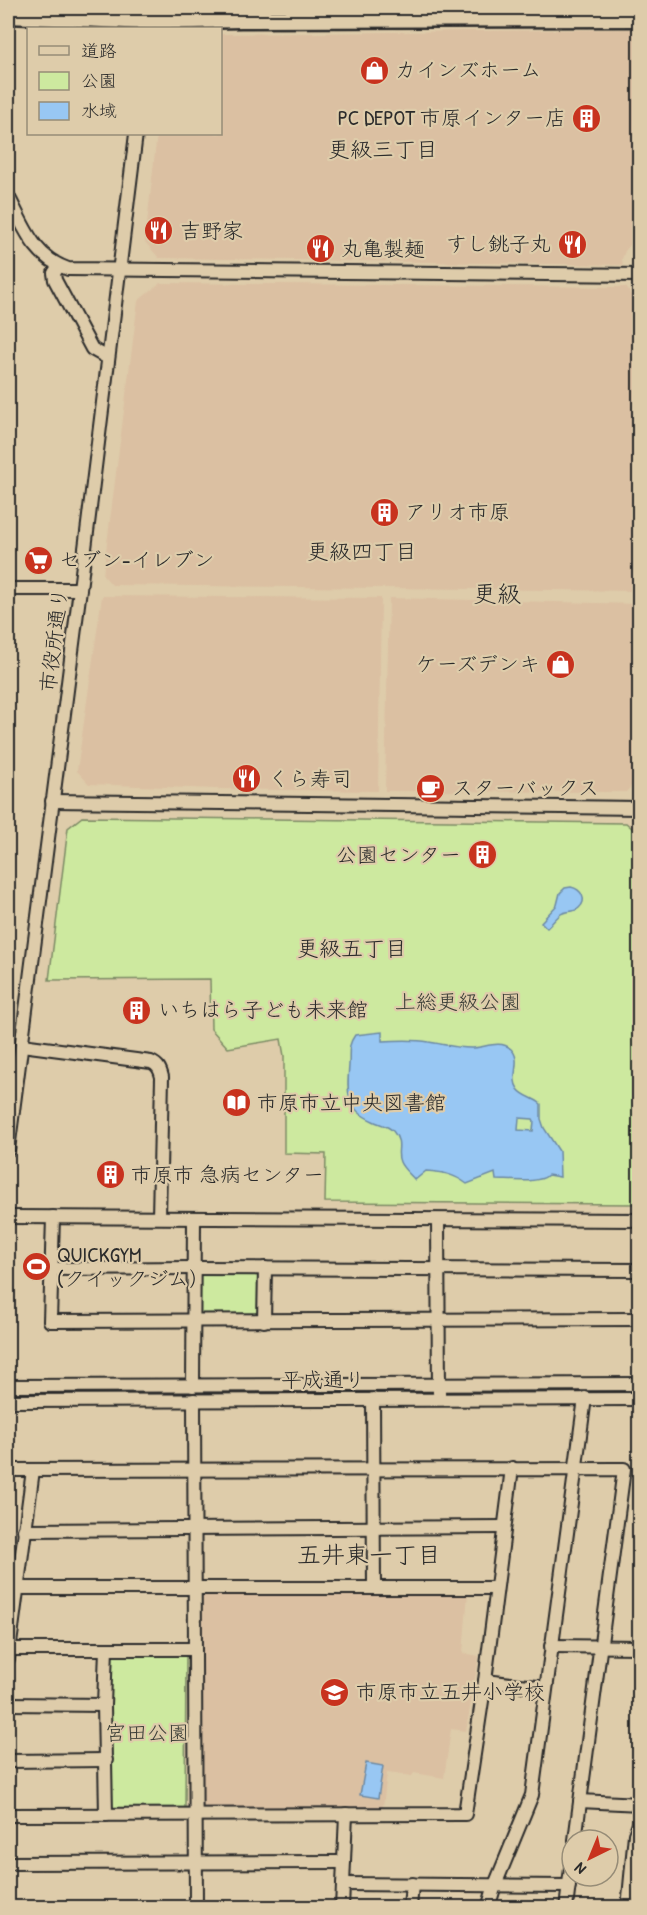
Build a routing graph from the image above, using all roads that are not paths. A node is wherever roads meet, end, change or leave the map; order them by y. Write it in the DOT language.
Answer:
graph roads {
  1 [pos="391,13"];
  2 [pos="8,15"];
  3 [pos="639,18"];
  4 [pos="149,19"];
  5 [pos="136,135"];
  6 [pos="8,196"];
  7 [pos="59,266"];
  8 [pos="120,270"];
  9 [pos="639,275"];
  10 [pos="108,358"];
  11 [pos="8,589"];
  12 [pos="80,590"];
  13 [pos="52,801"];
  14 [pos="639,808"];
  15 [pos="22,1045"];
  16 [pos="8,1150"];
  17 [pos="8,1217"];
  18 [pos="52,1217"];
  19 [pos="159,1217"];
  20 [pos="194,1219"];
  21 [pos="438,1221"];
  22 [pos="639,1221"];
  23 [pos="194,1268"];
  24 [pos="265,1268"];
  25 [pos="439,1268"];
  26 [pos="51,1269"];
  27 [pos="639,1270"];
  28 [pos="639,1318"];
  29 [pos="439,1320"];
  30 [pos="194,1321"];
  31 [pos="264,1321"];
  32 [pos="639,1384"];
  33 [pos="8,1386"];
  34 [pos="193,1386"];
  35 [pos="439,1392"];
  36 [pos="585,1398"];
  37 [pos="373,1399"];
  38 [pos="639,1399"];
  39 [pos="194,1400"];
  40 [pos="8,1401"];
  41 [pos="374,1468"];
  42 [pos="512,1468"];
  43 [pos="574,1468"];
  44 [pos="194,1469"];
  45 [pos="8,1470"];
  46 [pos="33,1470"];
  47 [pos="504,1527"];
  48 [pos="195,1529"];
  49 [pos="373,1529"];
  50 [pos="24,1530"];
  51 [pos="16,1588"];
  52 [pos="374,1588"];
  53 [pos="496,1588"];
  54 [pos="195,1589"];
  55 [pos="552,1646"];
  56 [pos="599,1647"];
  57 [pos="639,1647"];
  58 [pos="106,1648"];
  59 [pos="195,1649"];
  60 [pos="8,1652"];
  61 [pos="485,1681"];
  62 [pos="546,1688"];
  63 [pos="8,1704"];
  64 [pos="104,1705"];
  65 [pos="106,1760"];
  66 [pos="8,1761"];
  67 [pos="580,1801"];
  68 [pos="639,1804"];
  69 [pos="346,1814"];
  70 [pos="8,1815"];
  71 [pos="106,1815"];
  72 [pos="196,1815"];
  73 [pos="639,1822"];
  74 [pos="577,1828"];
  75 [pos="344,1862"];
  76 [pos="8,1863"];
  77 [pos="196,1863"];
  78 [pos="343,1884"];
  79 [pos="412,1884"];
  80 [pos="495,1885"];
  81 [pos="560,1886"];
  82 [pos="568,1888"];
  83 [pos="196,1908"];
  84 [pos="342,1908"];
  85 [pos="410,1908"];
  86 [pos="488,1908"];
  87 [pos="566,1908"];
  88 [pos="628,1908"];
  1 -- 3 [label="main road"];
  1 -- 4 [label="main road"];
  2 -- 4 [label="main road"];
  5 -- 8 [label="street, 市役所通り"];
  6 -- 7 [label="street"];
  7 -- 8 [label="street"];
  7 -- 10 [label="street"];
  8 -- 9 [label="street"];
  8 -- 10 [label="street, 市役所通り"];
  10 -- 12 [label="street, 市役所通り"];
  11 -- 12 [label="street"];
  12 -- 13 [label="street, 市役所通り"];
  13 -- 14 [label="street"];
  13 -- 15 [label="street, 市役所通り"];
  15 -- 16 [label="street, 市役所通り"];
  15 -- 19 [label="street"];
  17 -- 18 [label="street"];
  18 -- 19 [label="street"];
  18 -- 26 [label="street"];
  19 -- 20 [label="street"];
  20 -- 21 [label="street"];
  20 -- 23 [label="street"];
  21 -- 22 [label="street"];
  21 -- 25 [label="street"];
  23 -- 24 [label="street"];
  23 -- 26 [label="street"];
  23 -- 30 [label="street"];
  24 -- 25 [label="street"];
  24 -- 31 [label="street"];
  25 -- 27 [label="street"];
  25 -- 29 [label="street"];
  26 -- 30 [label="street"];
  28 -- 29 [label="street"];
  29 -- 31 [label="street"];
  29 -- 35 [label="street"];
  30 -- 31 [label="street"];
  30 -- 34 [label="street"];
  32 -- 35 [label="street, 平成通り"];
  33 -- 34 [label="street, 平成通り"];
  34 -- 35 [label="street, 平成通り"];
  35 -- 36 [label="street, 平成通り"];
  35 -- 37 [label="street, 平成通り"];
  36 -- 38 [label="street, 平成通り"];
  36 -- 43 [label="street"];
  37 -- 39 [label="street, 平成通り"];
  37 -- 41 [label="street"];
  39 -- 40 [label="street, 平成通り"];
  39 -- 44 [label="street"];
  41 -- 42 [label="street"];
  41 -- 44 [label="street"];
  41 -- 49 [label="street"];
  42 -- 43 [label="street"];
  42 -- 47 [label="street"];
  43 -- 55 [label="street"];
  43 -- 56 [label="street"];
  44 -- 46 [label="street"];
  44 -- 48 [label="street"];
  45 -- 46 [label="street"];
  46 -- 50 [label="street"];
  47 -- 49 [label="street"];
  47 -- 53 [label="street"];
  48 -- 49 [label="street"];
  48 -- 50 [label="street"];
  48 -- 54 [label="street"];
  49 -- 52 [label="street"];
  50 -- 51 [label="street"];
  51 -- 54 [label="street"];
  51 -- 60 [label="street"];
  52 -- 53 [label="street"];
  52 -- 54 [label="street"];
  53 -- 61 [label="street"];
  54 -- 59 [label="street"];
  55 -- 56 [label="street"];
  55 -- 62 [label="street"];
  56 -- 57 [label="street"];
  56 -- 67 [label="street"];
  58 -- 59 [label="street"];
  58 -- 60 [label="street"];
  58 -- 64 [label="street"];
  59 -- 72 [label="street"];
  61 -- 62 [label="street"];
  61 -- 69 [label="street"];
  62 -- 80 [label="street"];
  63 -- 64 [label="street"];
  64 -- 65 [label="street"];
  65 -- 66 [label="street"];
  65 -- 71 [label="street"];
  67 -- 68 [label="street"];
  67 -- 74 [label="street"];
  69 -- 72 [label="street"];
  69 -- 75 [label="street"];
  70 -- 71 [label="street"];
  71 -- 72 [label="street"];
  72 -- 77 [label="street"];
  73 -- 88 [label="street"];
  75 -- 77 [label="street"];
  75 -- 78 [label="street"];
  76 -- 77 [label="street"];
  77 -- 83 [label="street"];
  78 -- 79 [label="street"];
  78 -- 84 [label="street"];
  79 -- 80 [label="street"];
  79 -- 85 [label="street"];
  80 -- 81 [label="street"];
  80 -- 86 [label="street"];
  82 -- 87 [label="street"];
}
